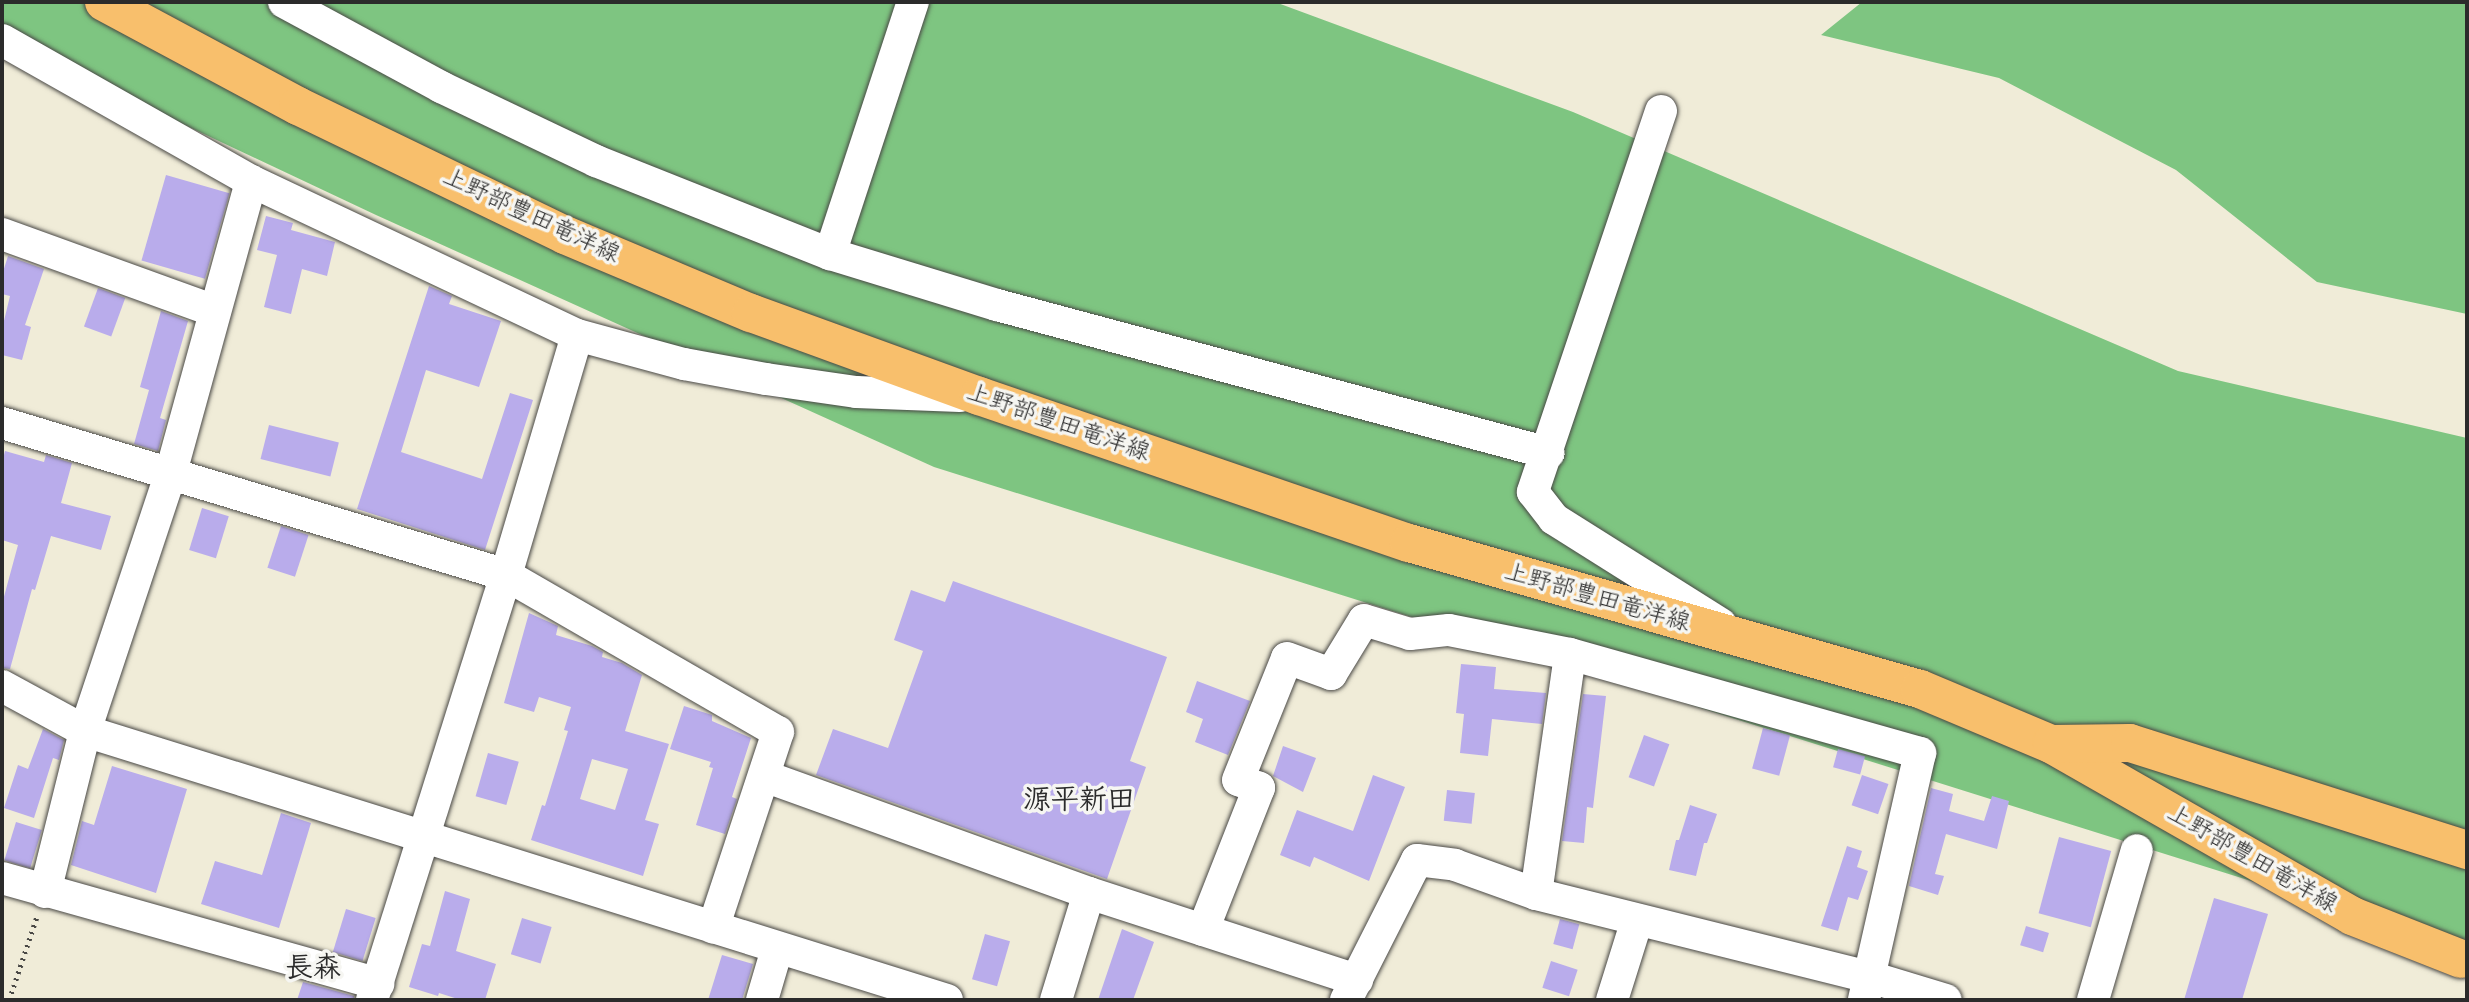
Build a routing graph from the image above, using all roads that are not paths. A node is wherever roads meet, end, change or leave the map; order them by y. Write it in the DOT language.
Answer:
graph roads {
  1 [pos="104,2"];
  2 [pos="284,2"];
  3 [pos="913,2"];
  4 [pos="2,40"];
  5 [pos="1661,111"];
  6 [pos="251,181"];
  7 [pos="2,234"];
  8 [pos="830,254"];
  9 [pos="215,311"];
  10 [pos="578,334"];
  11 [pos="979,396"];
  12 [pos="2,424"];
  13 [pos="1548,453"];
  14 [pos="170,476"];
  15 [pos="506,575"];
  16 [pos="1752,642"];
  17 [pos="1570,654"];
  18 [pos="2,686"];
  19 [pos="85,731"];
  20 [pos="2051,744"];
  21 [pos="764,776"];
  22 [pos="424,835"];
  23 [pos="2137,850"];
  24 [pos="2467,850"];
  25 [pos="2,878"];
  26 [pos="45,892"];
  27 [pos="1089,893"];
  28 [pos="1536,894"];
  29 [pos="1637,920"];
  30 [pos="713,928"];
  31 [pos="1203,930"];
  32 [pos="777,949"];
  33 [pos="2461,959"];
  34 [pos="1867,989"];
  35 [pos="1351,990"];
  36 [pos="375,992"];
  37 [pos="762,1000"];
  38 [pos="947,1000"];
  39 [pos="1056,1000"];
  40 [pos="1612,1000"];
  41 [pos="1946,1000"];
  42 [pos="2093,1000"];
  1 -- 11 [label="main road, 上野部豊田竜洋線"];
  2 -- 8 [label="street"];
  3 -- 8 [label="street"];
  4 -- 6 [label="street"];
  5 -- 13 [label="street"];
  6 -- 9 [label="street"];
  6 -- 10 [label="street"];
  7 -- 9 [label="street"];
  8 -- 13 [label="street"];
  9 -- 14 [label="street"];
  10 -- 11 [label="street"];
  10 -- 15 [label="street"];
  11 -- 16 [label="main road, 上野部豊田竜洋線"];
  12 -- 14 [label="street"];
  13 -- 16 [label="street"];
  14 -- 15 [label="street"];
  14 -- 19 [label="street"];
  15 -- 21 [label="street"];
  15 -- 22 [label="street"];
  16 -- 20 [label="main road, 上野部豊田竜洋線"];
  17 -- 28 [label="street"];
  17 -- 31 [label="street"];
  17 -- 34 [label="street"];
  18 -- 19 [label="street"];
  19 -- 22 [label="street"];
  19 -- 26 [label="street"];
  20 -- 24 [label="main road, 上野部豊田竜洋線"];
  20 -- 33 [label="main road, 上野部豊田竜洋線"];
  21 -- 27 [label="street"];
  21 -- 30 [label="street"];
  22 -- 30 [label="street"];
  22 -- 36 [label="street"];
  23 -- 42 [label="street"];
  25 -- 26 [label="street"];
  26 -- 36 [label="street"];
  27 -- 31 [label="street"];
  27 -- 39 [label="street"];
  28 -- 29 [label="street"];
  28 -- 35 [label="street"];
  29 -- 34 [label="street"];
  29 -- 40 [label="street"];
  30 -- 32 [label="street"];
  31 -- 35 [label="street"];
  32 -- 37 [label="street"];
  32 -- 38 [label="street"];
  34 -- 41 [label="street"];
}
